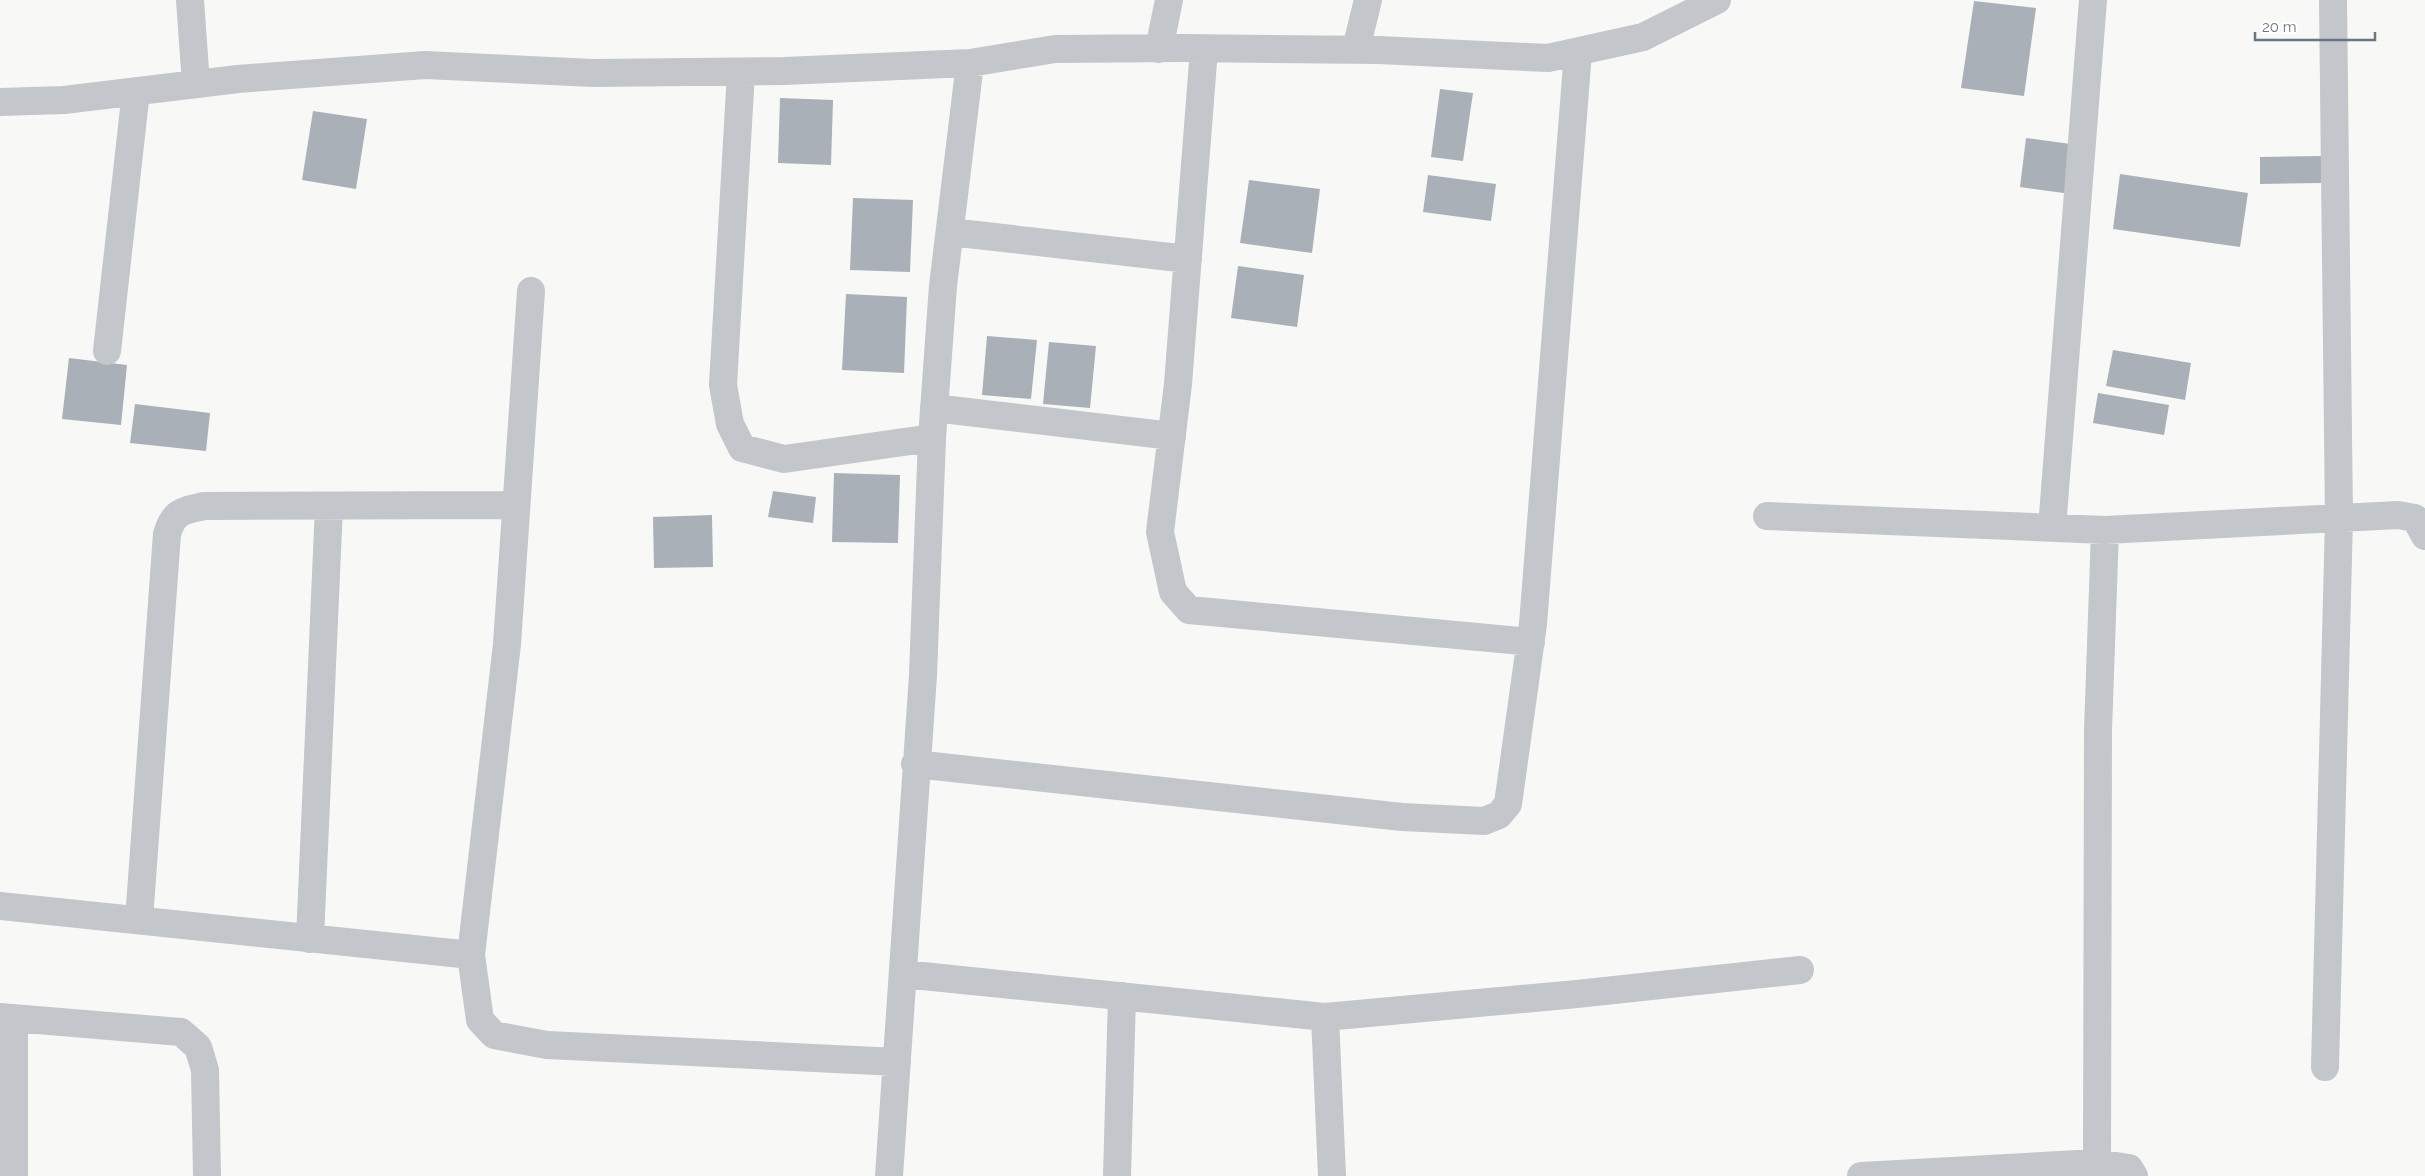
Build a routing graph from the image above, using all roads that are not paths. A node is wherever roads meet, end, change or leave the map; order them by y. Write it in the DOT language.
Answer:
graph roads {
  1 [pos="190,0"];
  2 [pos="1169,0"];
  3 [pos="1368,0"];
  4 [pos="1717,0"];
  5 [pos="2093,0"];
  6 [pos="2333,0"];
  7 [pos="1667,13"];
  8 [pos="1159,49"];
  9 [pos="1204,49"];
  10 [pos="1356,49"];
  11 [pos="1578,52"];
  12 [pos="970,63"];
  13 [pos="741,72"];
  14 [pos="196,84"];
  15 [pos="136,91"];
  16 [pos="0,102"];
  17 [pos="950,232"];
  18 [pos="1188,258"];
  19 [pos="531,291"];
  20 [pos="107,351"];
  21 [pos="934,408"];
  22 [pos="1172,436"];
  23 [pos="932,438"];
  24 [pos="516,505"];
  25 [pos="328,506"];
  26 [pos="1767,516"];
  27 [pos="2339,519"];
  28 [pos="2052,528"];
  29 [pos="2105,530"];
  30 [pos="2425,536"];
  31 [pos="1531,642"];
  32 [pos="915,764"];
  33 [pos="0,906"];
  34 [pos="139,920"];
  35 [pos="310,939"];
  36 [pos="471,955"];
  37 [pos="1800,970"];
  38 [pos="903,974"];
  39 [pos="1122,996"];
  40 [pos="1325,1016"];
  41 [pos="7,1018"];
  42 [pos="897,1062"];
  43 [pos="2325,1067"];
  44 [pos="2097,1163"];
  45 [pos="14,1176"];
  46 [pos="207,1176"];
  47 [pos="889,1176"];
  48 [pos="1117,1176"];
  49 [pos="1332,1176"];
  50 [pos="1861,1176"];
  51 [pos="2134,1176"];
  1 -- 14 [label="street"];
  2 -- 8 [label="street"];
  3 -- 10 [label="street"];
  4 -- 7 [label="street"];
  5 -- 28 [label="street"];
  6 -- 27 [label="street"];
  7 -- 11 [label="street"];
  8 -- 9 [label="street"];
  8 -- 12 [label="street"];
  9 -- 10 [label="street"];
  9 -- 18 [label="street"];
  10 -- 11 [label="street"];
  11 -- 31 [label="street"];
  12 -- 13 [label="street"];
  12 -- 17 [label="street"];
  13 -- 14 [label="street"];
  13 -- 23 [label="street"];
  14 -- 15 [label="street"];
  15 -- 16 [label="street"];
  15 -- 20 [label="street"];
  17 -- 18 [label="street"];
  17 -- 21 [label="street"];
  18 -- 22 [label="street"];
  19 -- 24 [label="street"];
  21 -- 22 [label="street"];
  21 -- 23 [label="street"];
  22 -- 31 [label="street"];
  23 -- 32 [label="street"];
  24 -- 25 [label="street"];
  24 -- 36 [label="street"];
  25 -- 34 [label="street"];
  25 -- 35 [label="street"];
  26 -- 28 [label="street"];
  27 -- 29 [label="street"];
  27 -- 30 [label="street"];
  27 -- 43 [label="street"];
  28 -- 29 [label="street"];
  29 -- 44 [label="street"];
  31 -- 32 [label="street"];
  32 -- 38 [label="street"];
  33 -- 34 [label="street"];
  34 -- 35 [label="street"];
  35 -- 36 [label="street"];
  36 -- 42 [label="street"];
  37 -- 40 [label="street"];
  38 -- 39 [label="street"];
  38 -- 42 [label="street"];
  39 -- 40 [label="street"];
  39 -- 48 [label="street"];
  40 -- 49 [label="street"];
  41 -- 45 [label="street"];
  41 -- 46 [label="street"];
  42 -- 47 [label="street"];
  44 -- 50 [label="street"];
  44 -- 51 [label="street"];
}
